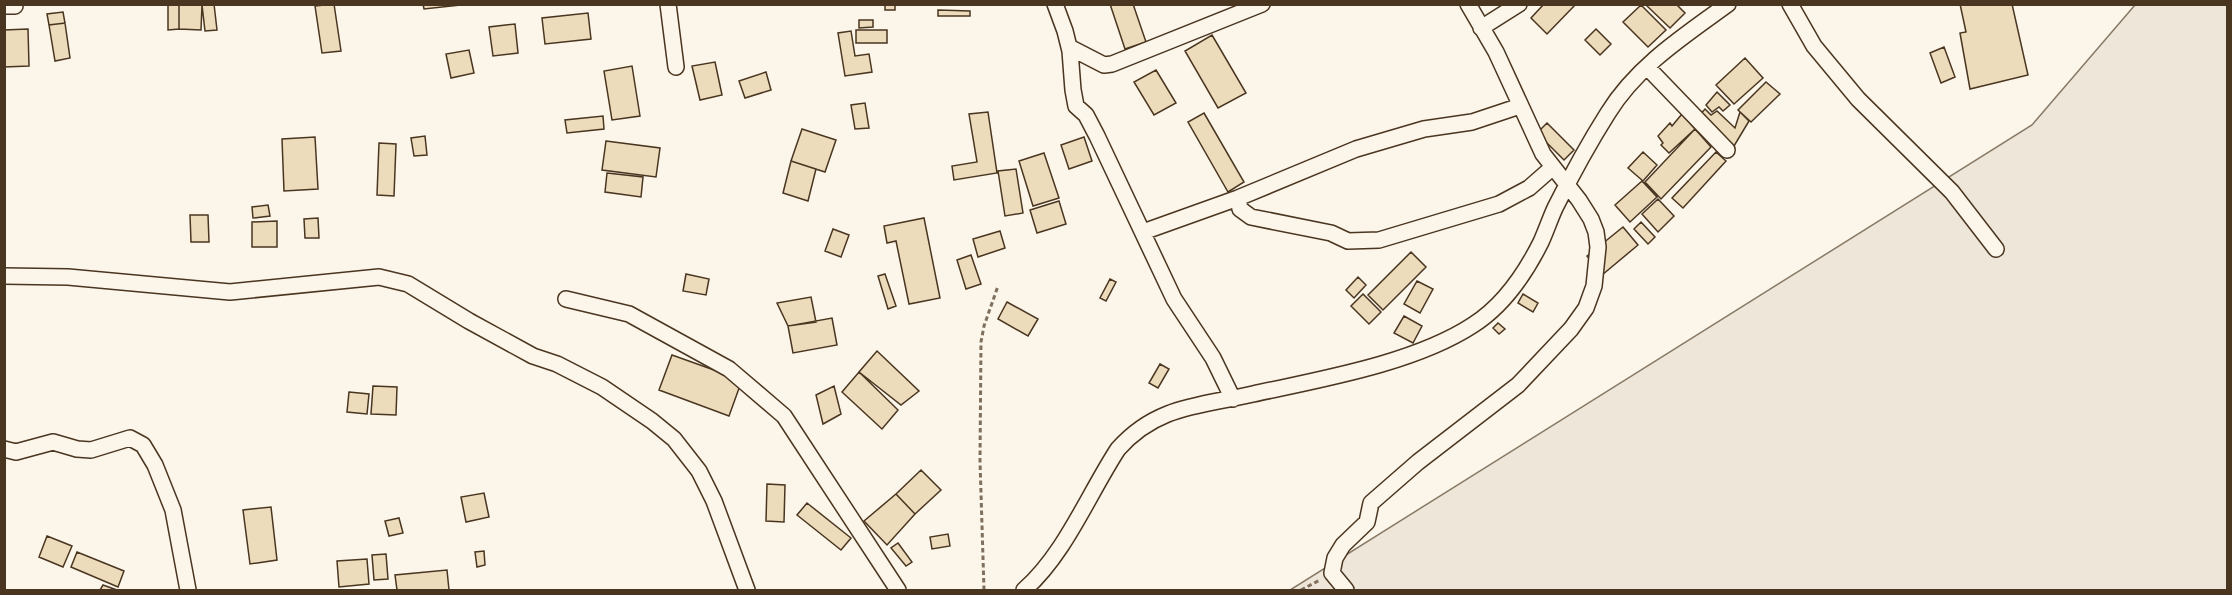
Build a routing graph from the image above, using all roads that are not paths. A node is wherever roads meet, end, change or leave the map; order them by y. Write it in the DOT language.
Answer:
graph roads {
  1 [pos="668,4"];
  2 [pos="1055,4"];
  3 [pos="1262,4"];
  4 [pos="1468,4"];
  5 [pos="1519,4"];
  6 [pos="1728,4"];
  7 [pos="1790,4"];
  8 [pos="1481,28"];
  9 [pos="1069,47"];
  10 [pos="676,67"];
  11 [pos="1647,67"];
  12 [pos="1520,106"];
  13 [pos="1727,150"];
  14 [pos="1553,167"];
  15 [pos="1567,186"];
  16 [pos="1238,198"];
  17 [pos="1143,232"];
  18 [pos="1996,249"];
  19 [pos="4,276"];
  20 [pos="566,299"];
  21 [pos="1233,399"];
  22 [pos="4,450"];
  23 [pos="188,591"];
  24 [pos="747,591"];
  25 [pos="898,591"];
  26 [pos="1024,591"];
  27 [pos="1346,591"];
  1 -- 10 [label="street"];
  2 -- 9 [label="street"];
  3 -- 9 [label="street"];
  4 -- 8 [label="street"];
  5 -- 8 [label="street"];
  6 -- 11 [label="street"];
  7 -- 18 [label="street"];
  8 -- 12 [label="street"];
  9 -- 17 [label="street"];
  11 -- 13 [label="street"];
  11 -- 15 [label="street"];
  12 -- 14 [label="street"];
  12 -- 16 [label="street"];
  14 -- 15 [label="street"];
  14 -- 16 [label="street"];
  15 -- 21 [label="street"];
  15 -- 27 [label="street"];
  16 -- 17 [label="street"];
  17 -- 21 [label="street"];
  19 -- 24 [label="street"];
  20 -- 25 [label="street"];
  21 -- 26 [label="street"];
  22 -- 23 [label="street"];
}
